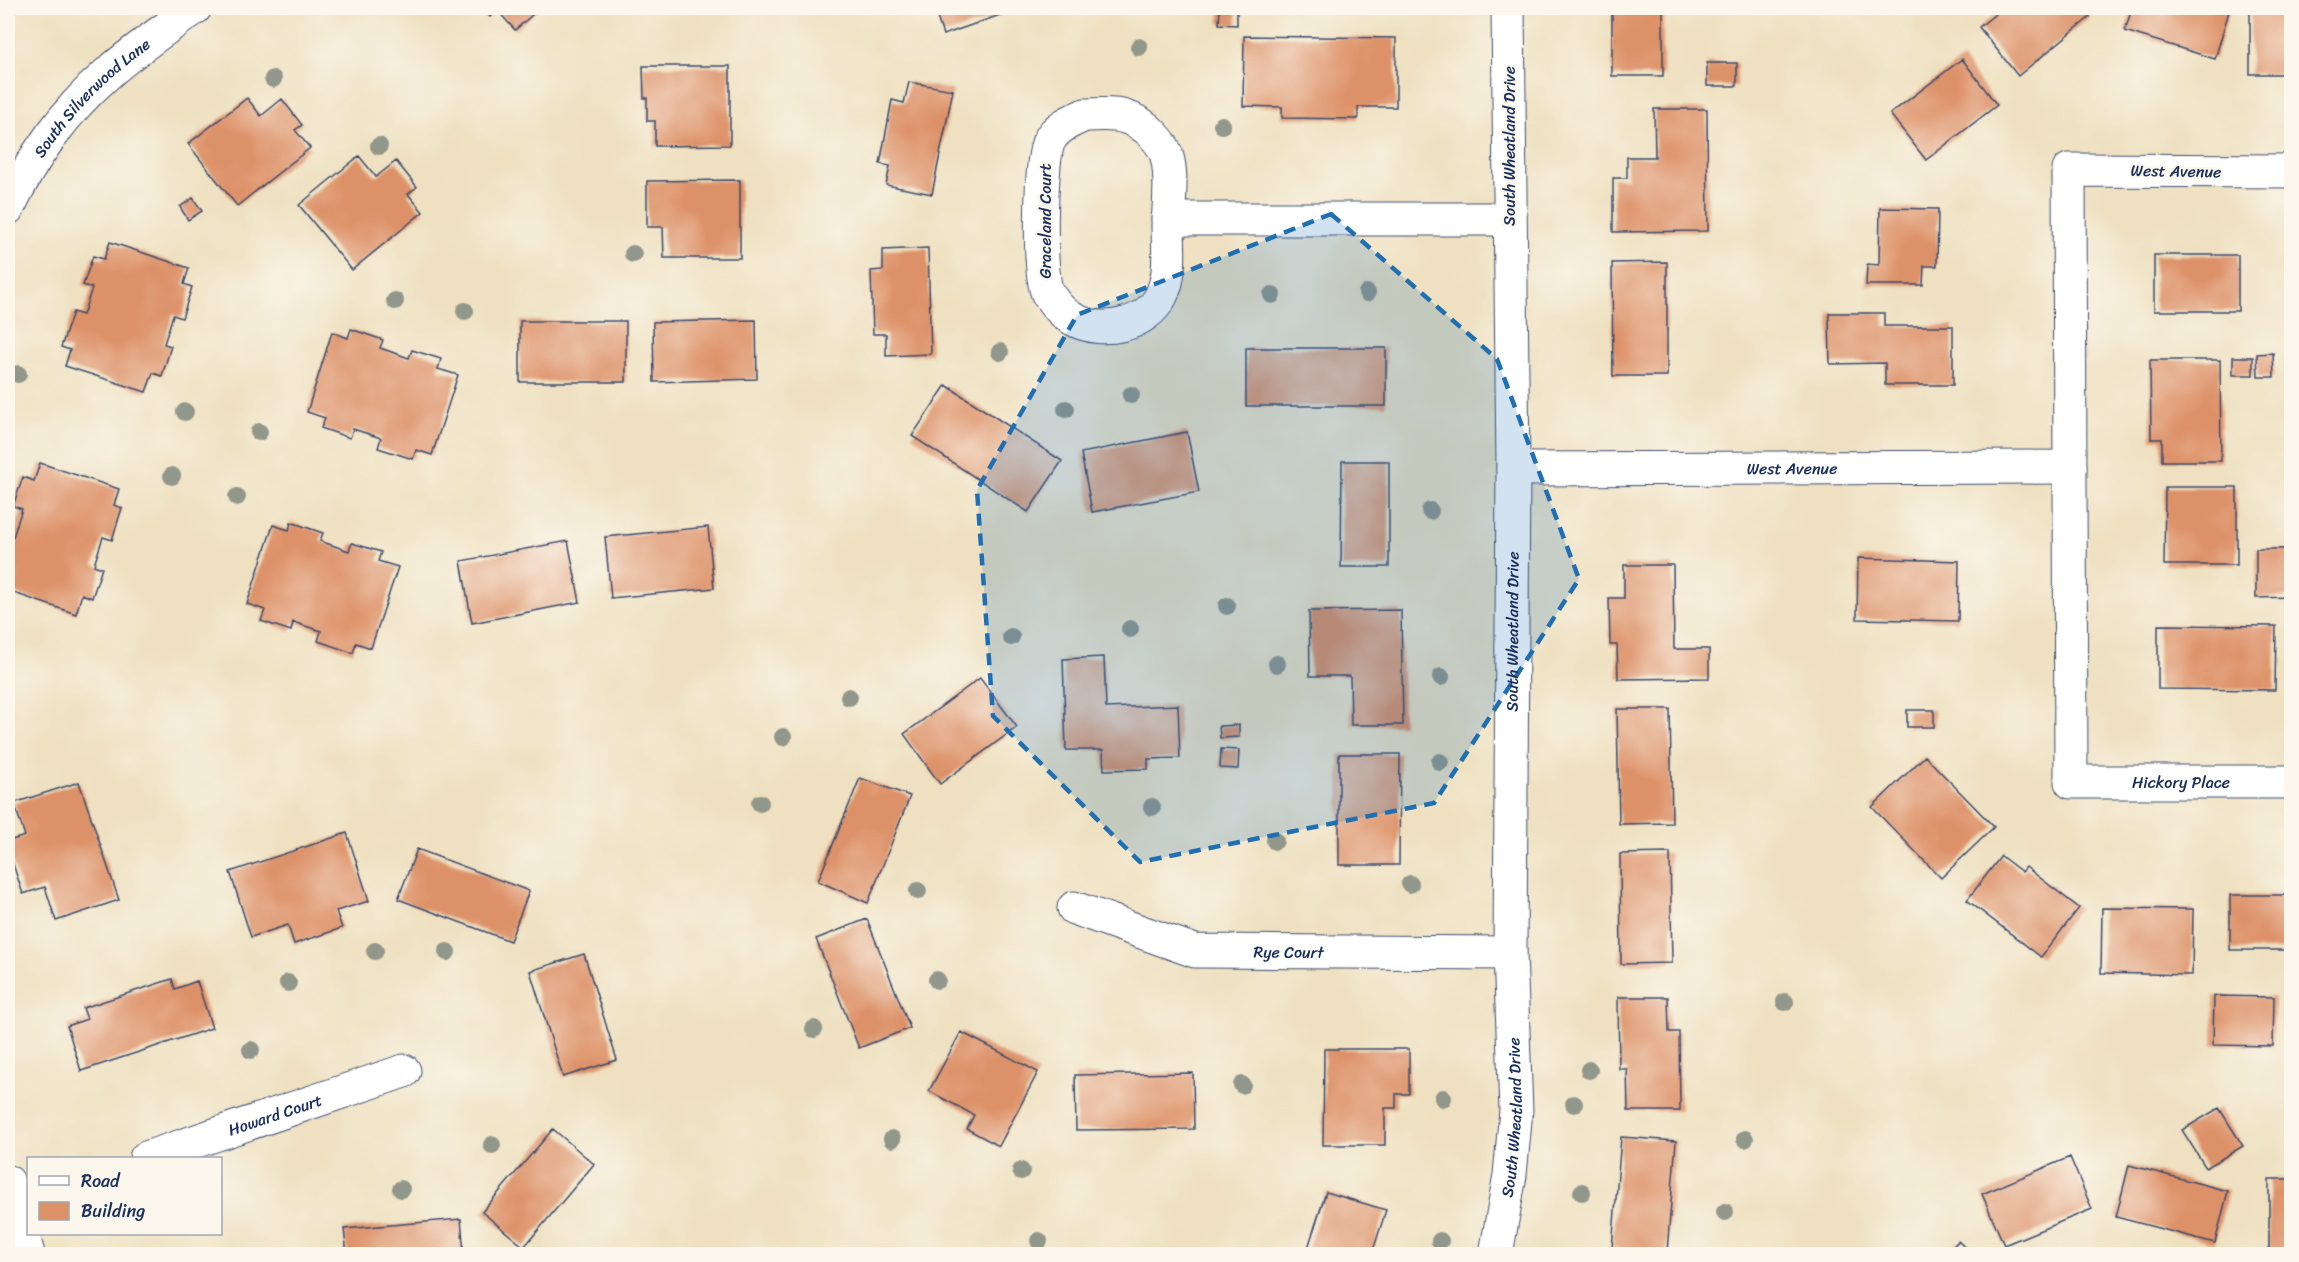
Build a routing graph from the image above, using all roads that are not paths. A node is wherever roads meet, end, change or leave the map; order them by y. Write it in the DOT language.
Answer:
graph roads {
  1 [pos="195,8"];
  2 [pos="1508,8"];
  3 [pos="2292,171"];
  4 [pos="8,208"];
  5 [pos="1168,219"];
  6 [pos="1509,219"];
  7 [pos="2070,467"];
  8 [pos="1513,469"];
  9 [pos="2071,782"];
  10 [pos="2292,782"];
  11 [pos="1074,908"];
  12 [pos="1510,953"];
  13 [pos="404,1071"];
  14 [pos="149,1157"];
  15 [pos="17,1194"];
  16 [pos="28,1254"];
  17 [pos="1496,1254"];
  1 -- 4 [label="street, South Silverwood Lane"];
  2 -- 6 [label="street, South Wheatland Drive"];
  3 -- 7 [label="street, West Avenue"];
  5 -- 5 [label="street, Graceland Court"];
  5 -- 6 [label="street"];
  6 -- 8 [label="street, South Wheatland Drive"];
  7 -- 8 [label="street, West Avenue"];
  7 -- 9 [label="street, West Avenue"];
  8 -- 12 [label="street, South Wheatland Drive"];
  9 -- 10 [label="street, Hickory Place"];
  11 -- 12 [label="street, Rye Court"];
  12 -- 17 [label="street, South Wheatland Drive"];
  13 -- 14 [label="street, Howard Court"];
  15 -- 16 [label="street"];
}
